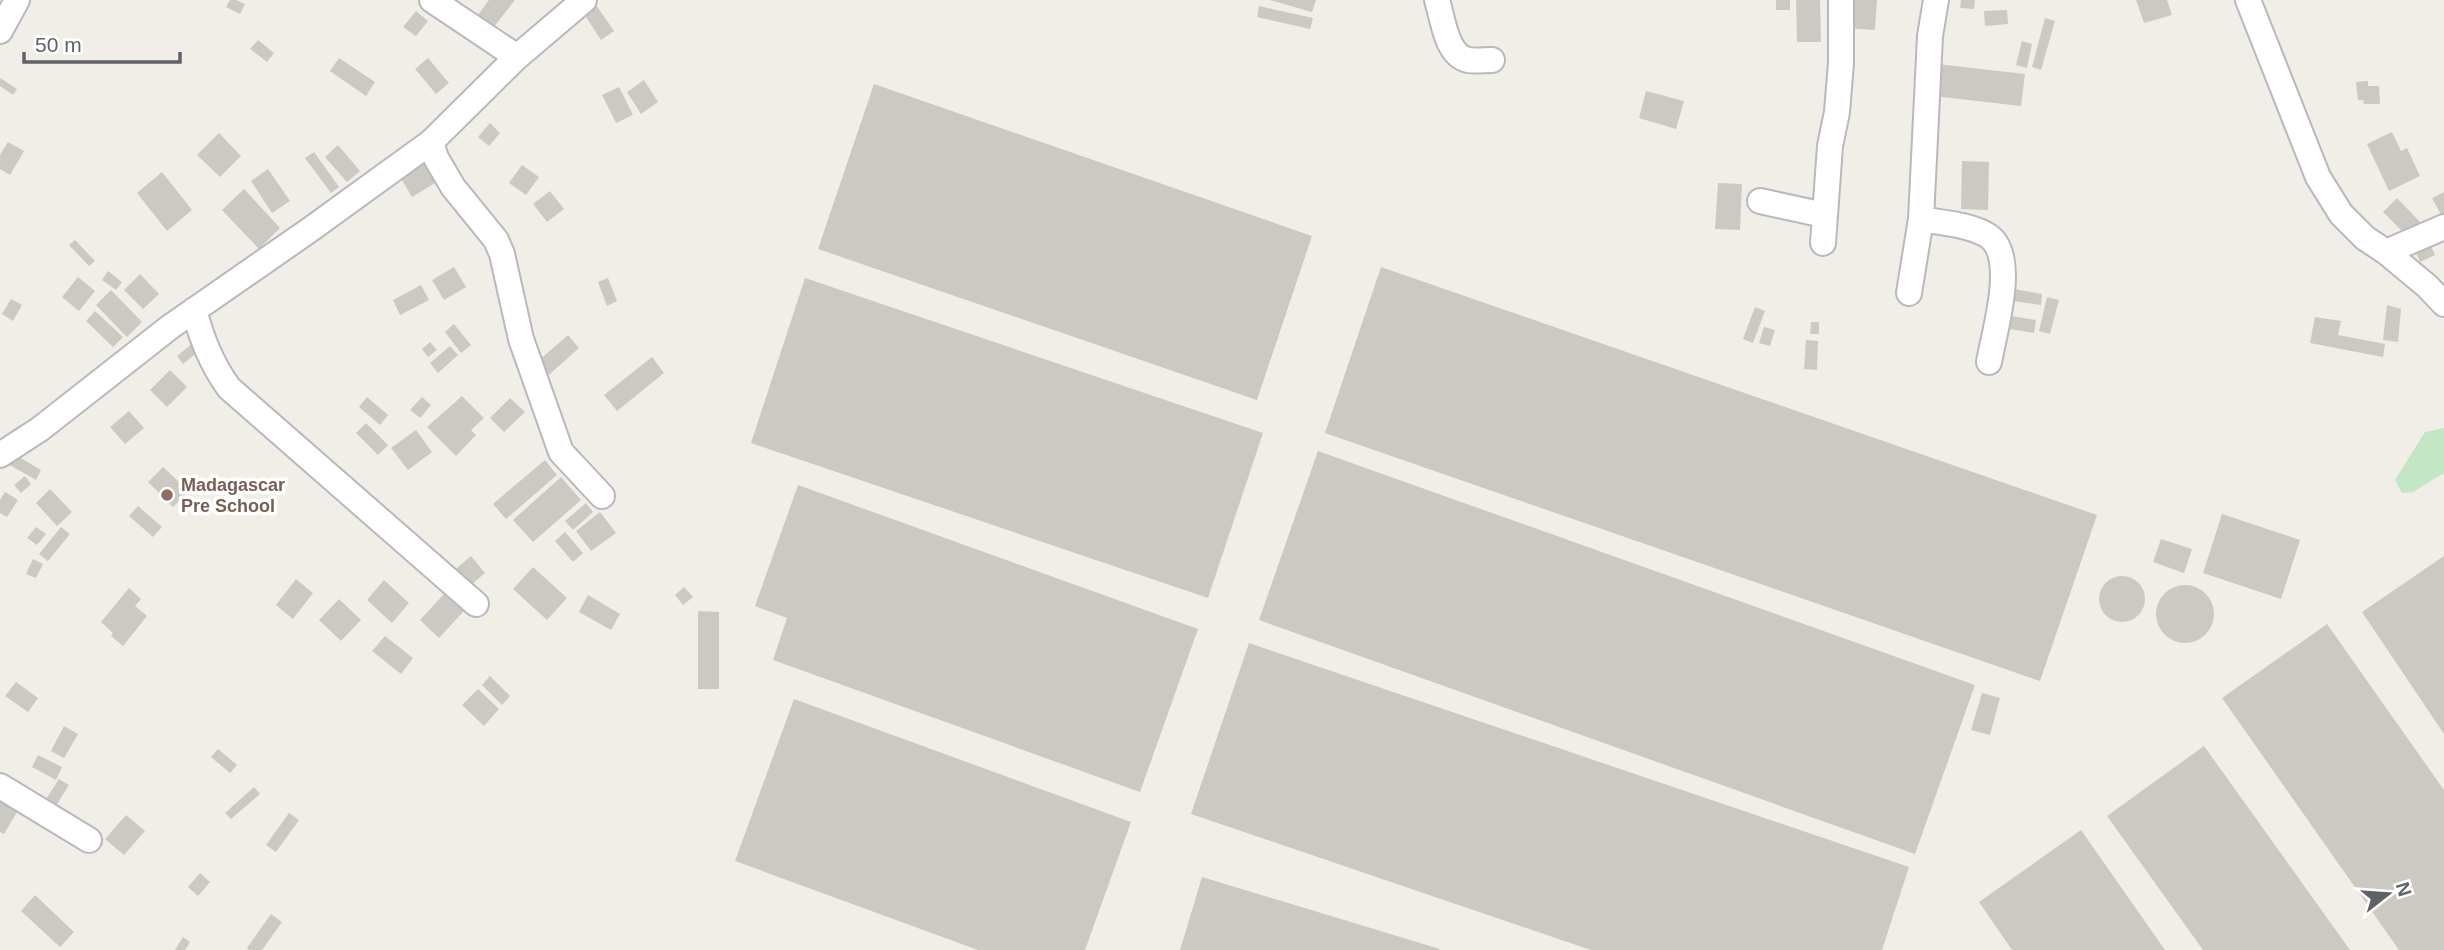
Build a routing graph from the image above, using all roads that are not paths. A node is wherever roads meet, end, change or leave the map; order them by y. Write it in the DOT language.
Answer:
graph roads {
  1 [pos="16,0"];
  2 [pos="432,0"];
  3 [pos="584,0"];
  4 [pos="1437,0"];
  5 [pos="1841,0"];
  6 [pos="1936,0"];
  7 [pos="2248,0"];
  8 [pos="0,31"];
  9 [pos="517,57"];
  10 [pos="1492,60"];
  11 [pos="431,142"];
  12 [pos="1760,201"];
  13 [pos="1824,215"];
  14 [pos="1921,219"];
  15 [pos="2444,227"];
  16 [pos="1823,243"];
  17 [pos="2386,252"];
  18 [pos="1909,293"];
  19 [pos="2444,304"];
  20 [pos="194,310"];
  21 [pos="1989,362"];
  22 [pos="0,455"];
  23 [pos="602,496"];
  24 [pos="476,604"];
  25 [pos="0,786"];
  26 [pos="89,840"];
  1 -- 8 [label="street"];
  2 -- 9 [label="street"];
  3 -- 9 [label="street"];
  4 -- 10 [label="street"];
  5 -- 13 [label="street"];
  6 -- 14 [label="street"];
  7 -- 17 [label="street"];
  9 -- 11 [label="street"];
  11 -- 20 [label="street"];
  11 -- 23 [label="street"];
  12 -- 13 [label="street"];
  13 -- 16 [label="street"];
  14 -- 18 [label="street"];
  14 -- 21 [label="street"];
  15 -- 17 [label="street"];
  17 -- 19 [label="street"];
  20 -- 22 [label="street"];
  20 -- 24 [label="street"];
  25 -- 26 [label="street"];
}
